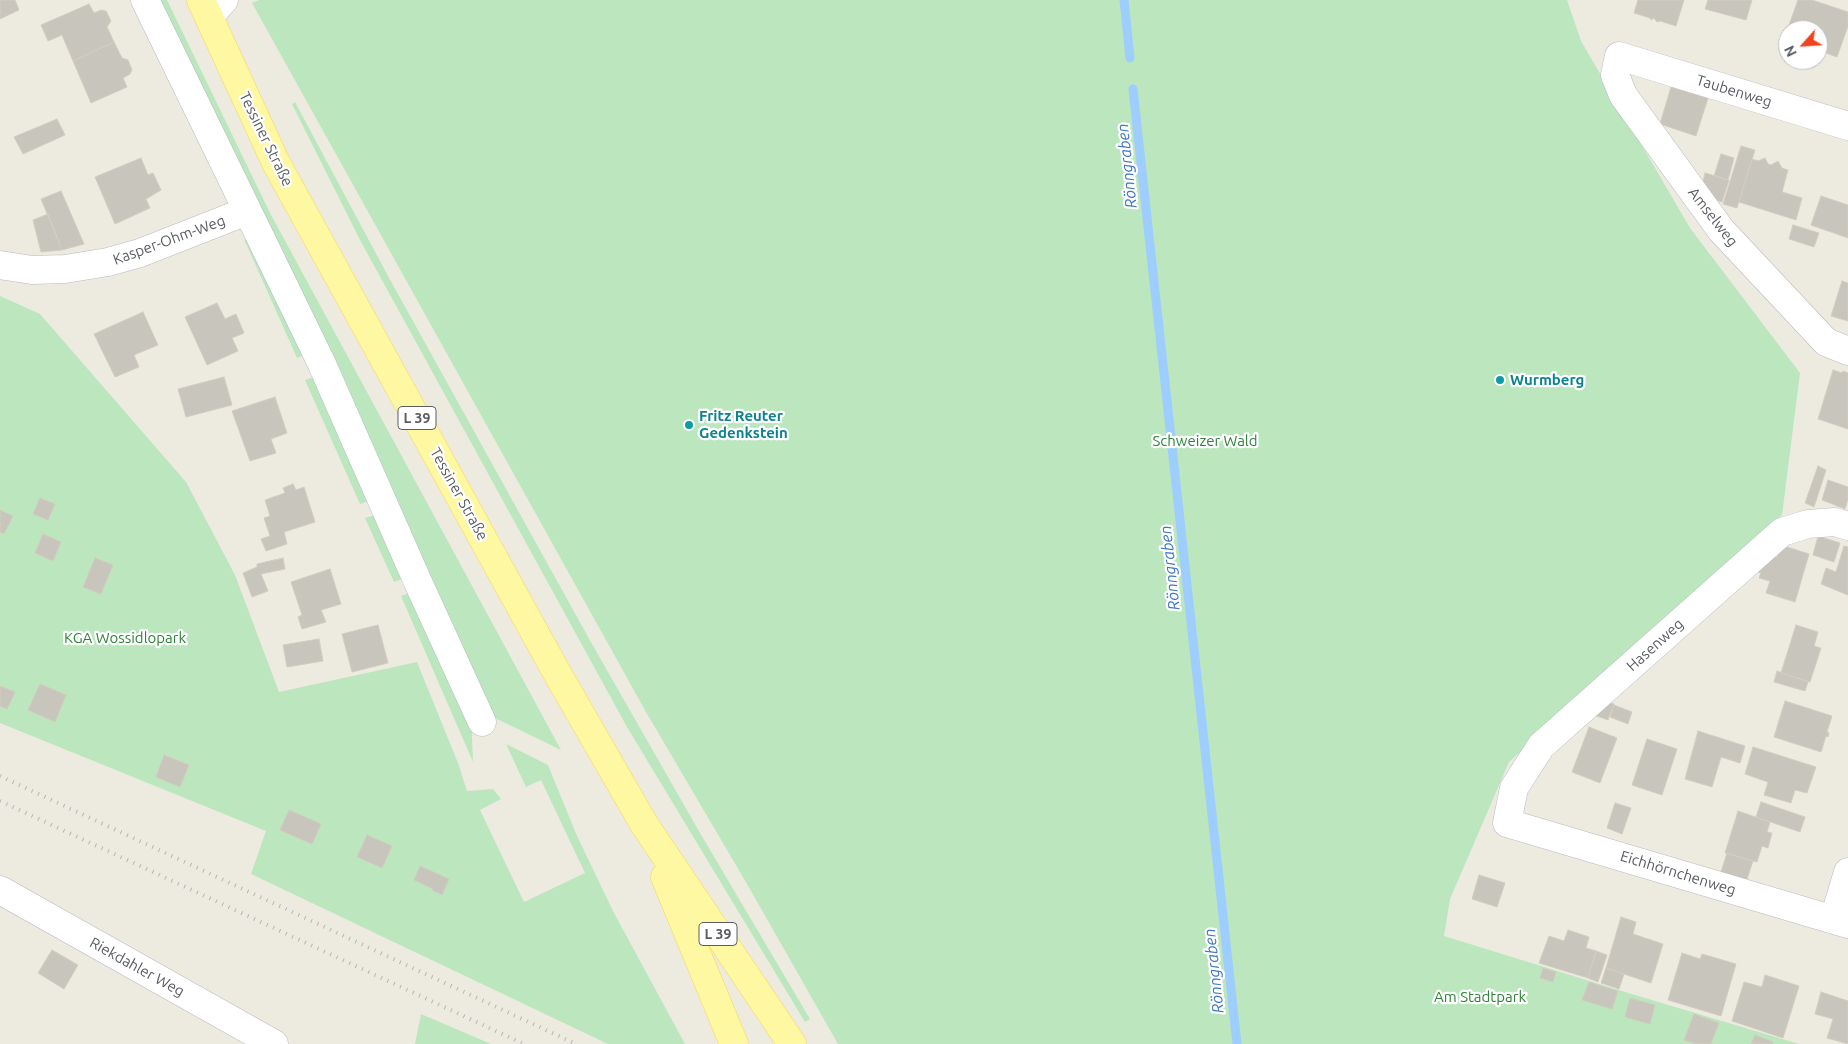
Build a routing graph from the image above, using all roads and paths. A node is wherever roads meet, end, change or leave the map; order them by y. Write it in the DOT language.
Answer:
graph roads {
  1 [pos="145,0"];
  2 [pos="212,6"];
  3 [pos="1619,56"];
  4 [pos="1848,126"];
  5 [pos="248,211"];
  6 [pos="0,265"];
  7 [pos="1848,351"];
  8 [pos="1848,526"];
  9 [pos="482,722"];
  10 [pos="1507,823"];
  11 [pos="644,824"];
  12 [pos="1848,872"];
  13 [pos="0,890"];
  14 [pos="1841,922"];
  15 [pos="274,1044"];
  16 [pos="734,1044"];
  17 [pos="792,1044"];
  1 -- 5 [label="street"];
  2 -- 11 [label="main road, Tessiner Straße / L 39"];
  3 -- 4 [label="street, Taubenweg"];
  3 -- 7 [label="street, Amselweg"];
  5 -- 6 [label="street, Kasper-Ohm-Weg"];
  5 -- 9 [label="street"];
  8 -- 10 [label="street, Hasenweg"];
  10 -- 14 [label="street, Eichhörnchenweg"];
  11 -- 16 [label="main road, Tessiner Straße / L 39"];
  11 -- 17 [label="main road, Tessiner Straße / L 39"];
  12 -- 14 [label="street"];
  13 -- 15 [label="street, Riekdahler Weg"];
}
